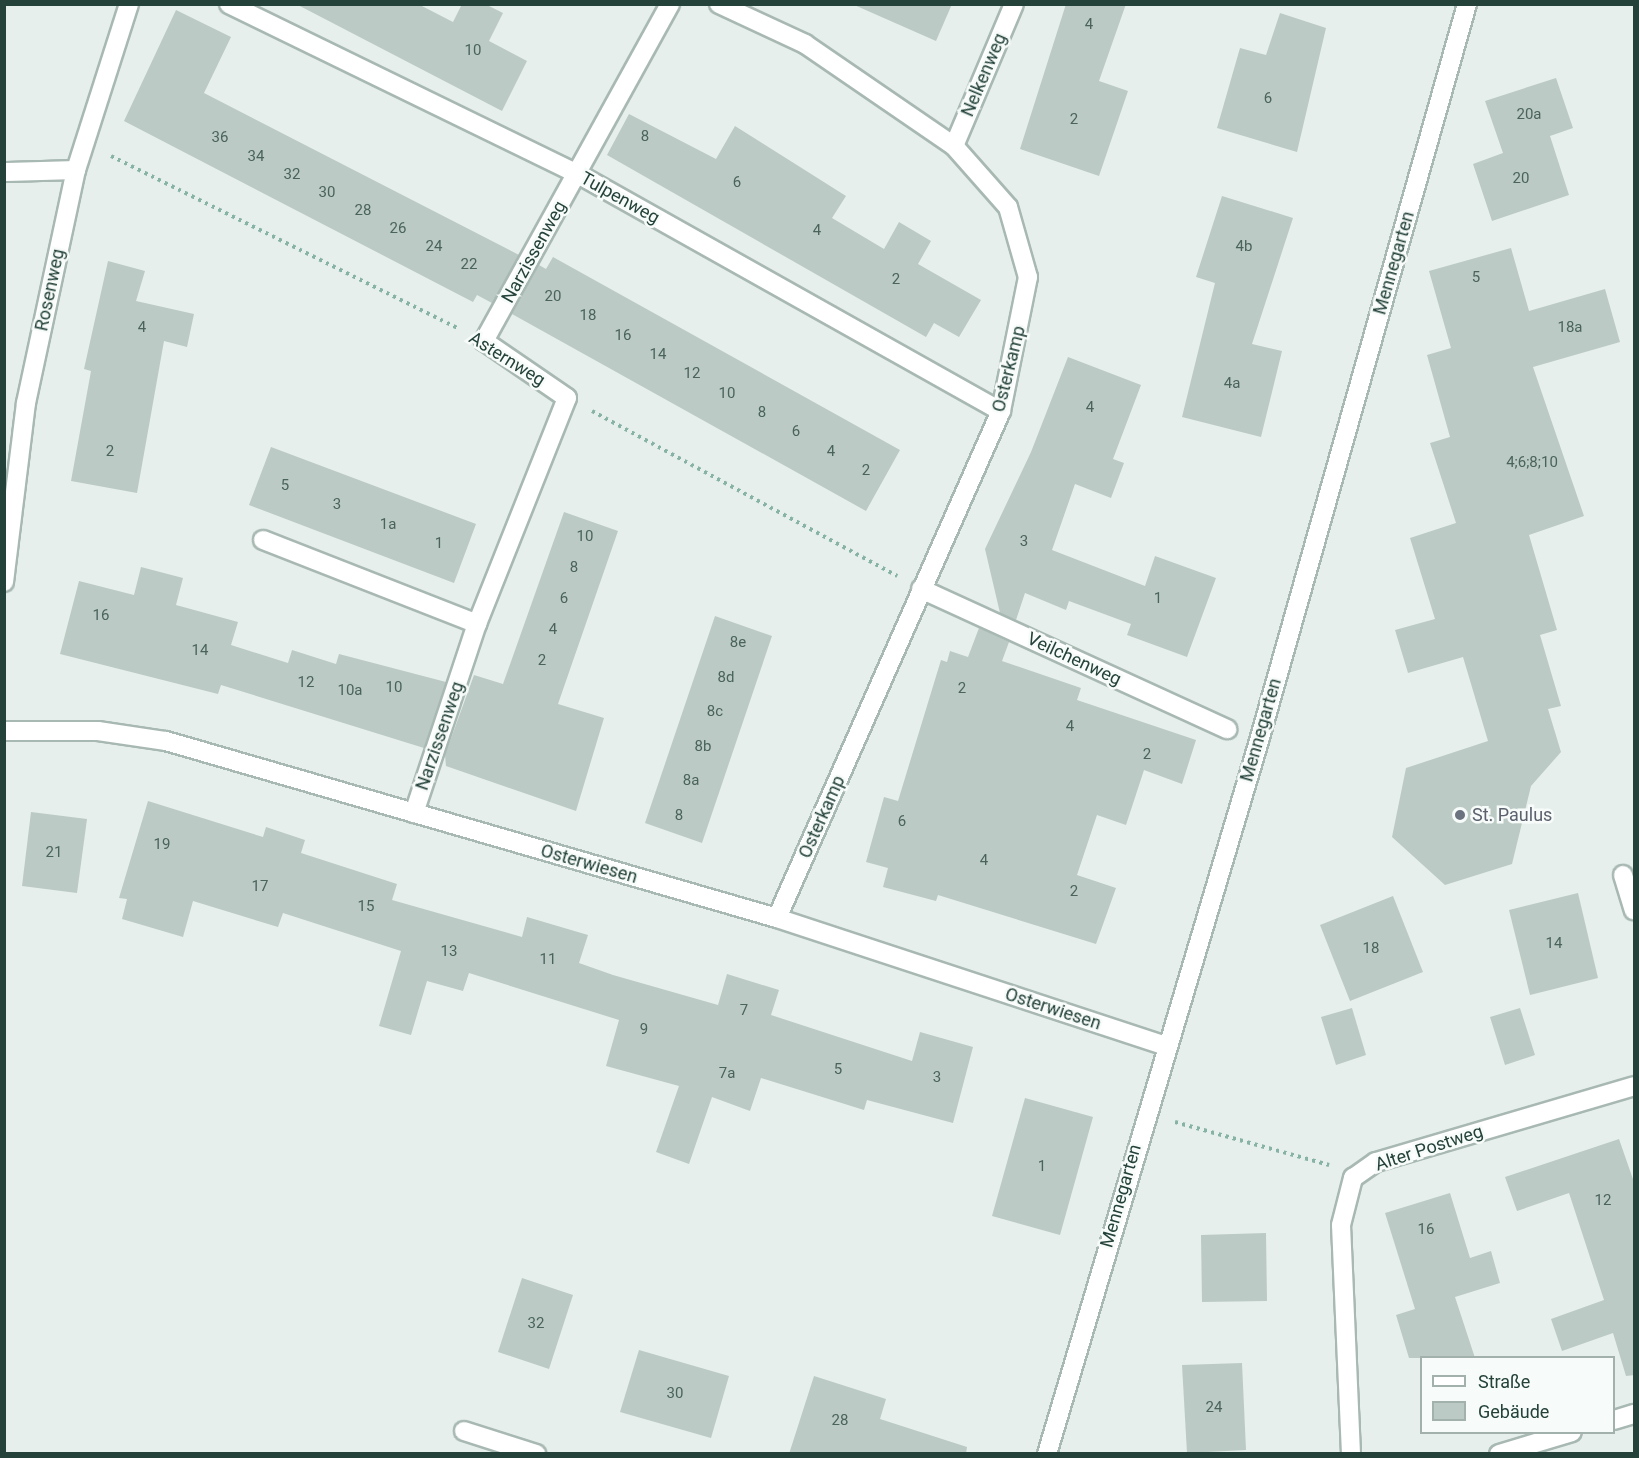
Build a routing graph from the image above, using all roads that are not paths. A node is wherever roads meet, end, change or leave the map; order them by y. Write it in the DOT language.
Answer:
graph roads {
  1 [pos="129,4"];
  2 [pos="229,4"];
  3 [pos="670,4"];
  4 [pos="719,4"];
  5 [pos="1014,4"];
  6 [pos="1467,4"];
  7 [pos="954,146"];
  8 [pos="76,170"];
  9 [pos="4,172"];
  10 [pos="578,174"];
  11 [pos="484,341"];
  12 [pos="567,398"];
  13 [pos="1001,411"];
  14 [pos="263,540"];
  15 [pos="4,582"];
  16 [pos="921,589"];
  17 [pos="477,624"];
  18 [pos="1227,729"];
  19 [pos="4,731"];
  20 [pos="414,813"];
  21 [pos="1623,875"];
  22 [pos="1635,910"];
  23 [pos="777,918"];
  24 [pos="1164,1045"];
  25 [pos="1635,1086"];
  26 [pos="1635,1414"];
  27 [pos="1615,1420"];
  28 [pos="464,1431"];
  29 [pos="1565,1434"];
  30 [pos="536,1454"];
  31 [pos="1047,1454"];
  32 [pos="1351,1454"];
  33 [pos="1499,1454"];
  1 -- 8 [label="street, Rosenweg"];
  2 -- 10 [label="street, Tulpenweg"];
  3 -- 10 [label="street, Narzissenweg"];
  4 -- 7 [label="street, Osterkamp"];
  5 -- 7 [label="street, Nelkenweg"];
  6 -- 24 [label="street, Mennegarten"];
  7 -- 13 [label="street, Osterkamp"];
  8 -- 9 [label="street"];
  8 -- 15 [label="street, Rosenweg"];
  10 -- 11 [label="street, Narzissenweg"];
  10 -- 13 [label="street, Tulpenweg"];
  11 -- 12 [label="street, Asternweg"];
  12 -- 17 [label="street, Narzissenweg"];
  13 -- 16 [label="street, Osterkamp"];
  14 -- 17 [label="street"];
  16 -- 18 [label="street, Veilchenweg"];
  16 -- 23 [label="street, Osterkamp"];
  17 -- 20 [label="street, Narzissenweg"];
  19 -- 20 [label="street, Osterwiesen"];
  20 -- 23 [label="street, Osterwiesen"];
  21 -- 22 [label="street"];
  23 -- 24 [label="street, Osterwiesen"];
  24 -- 31 [label="street, Mennegarten"];
  25 -- 32 [label="street, Alter Postweg"];
  26 -- 27 [label="street"];
  28 -- 30 [label="street"];
  29 -- 33 [label="street"];
}
